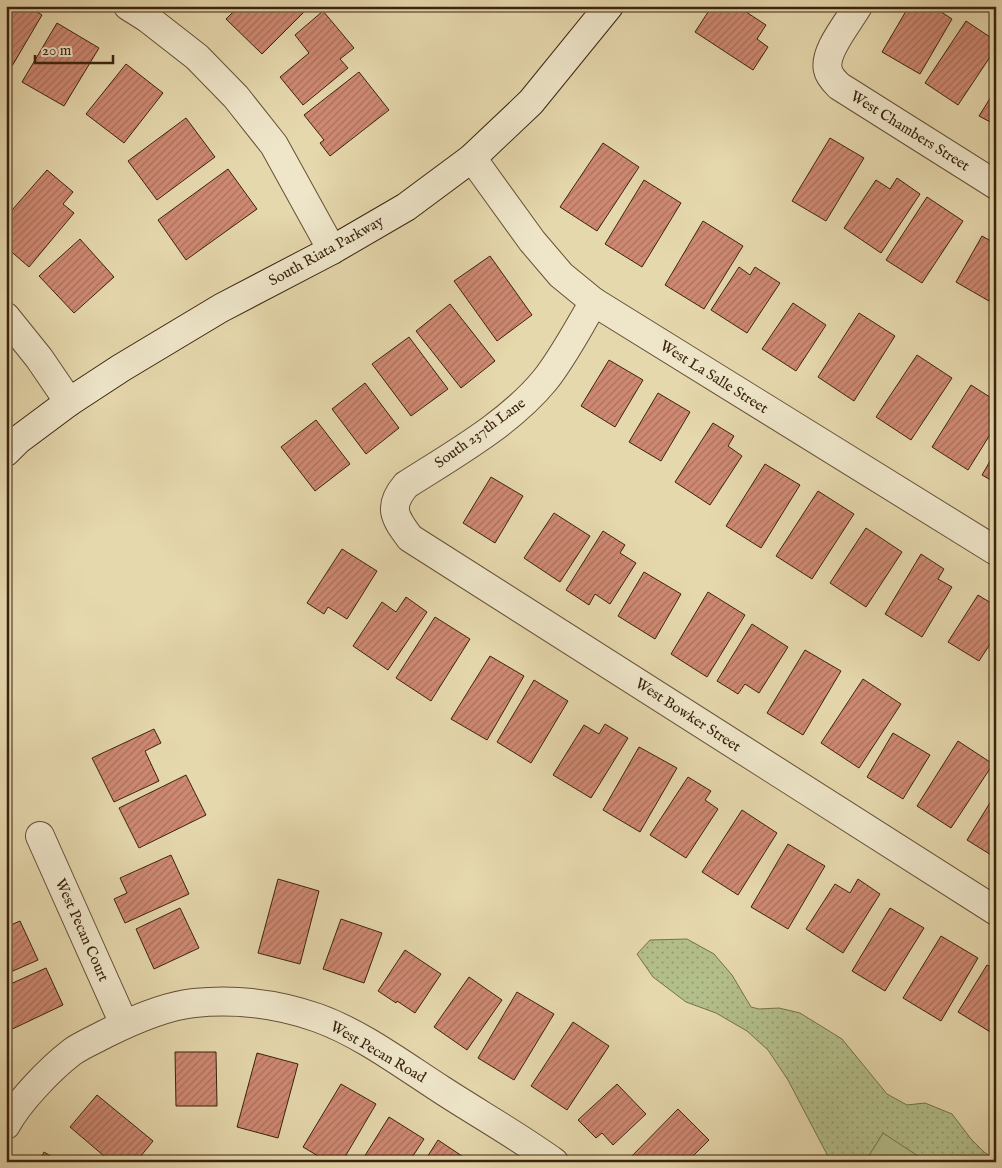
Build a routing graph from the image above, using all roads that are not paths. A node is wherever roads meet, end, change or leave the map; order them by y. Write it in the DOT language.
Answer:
graph roads {
  1 [pos="128,6"];
  2 [pos="609,6"];
  3 [pos="858,6"];
  4 [pos="472,158"];
  5 [pos="996,185"];
  6 [pos="332,250"];
  7 [pos="594,302"];
  8 [pos="6,316"];
  9 [pos="69,402"];
  10 [pos="6,452"];
  11 [pos="394,507"];
  12 [pos="996,551"];
  13 [pos="40,836"];
  14 [pos="996,911"];
  15 [pos="124,1024"];
  16 [pos="6,1125"];
  17 [pos="554,1162"];
  1 -- 6 [label="street"];
  2 -- 4 [label="street, South Riata Parkway"];
  3 -- 5 [label="street, West Chambers Street"];
  4 -- 6 [label="street, South Riata Parkway"];
  4 -- 7 [label="street, West La Salle Street"];
  6 -- 9 [label="street, South Riata Parkway"];
  7 -- 11 [label="street, South 237th Lane"];
  7 -- 12 [label="street, West La Salle Street"];
  8 -- 9 [label="street"];
  9 -- 10 [label="street, South Riata Parkway"];
  11 -- 14 [label="street, West Bowker Street"];
  13 -- 15 [label="street, West Pecan Court"];
  15 -- 16 [label="street"];
  15 -- 17 [label="street, West Pecan Road"];
}
